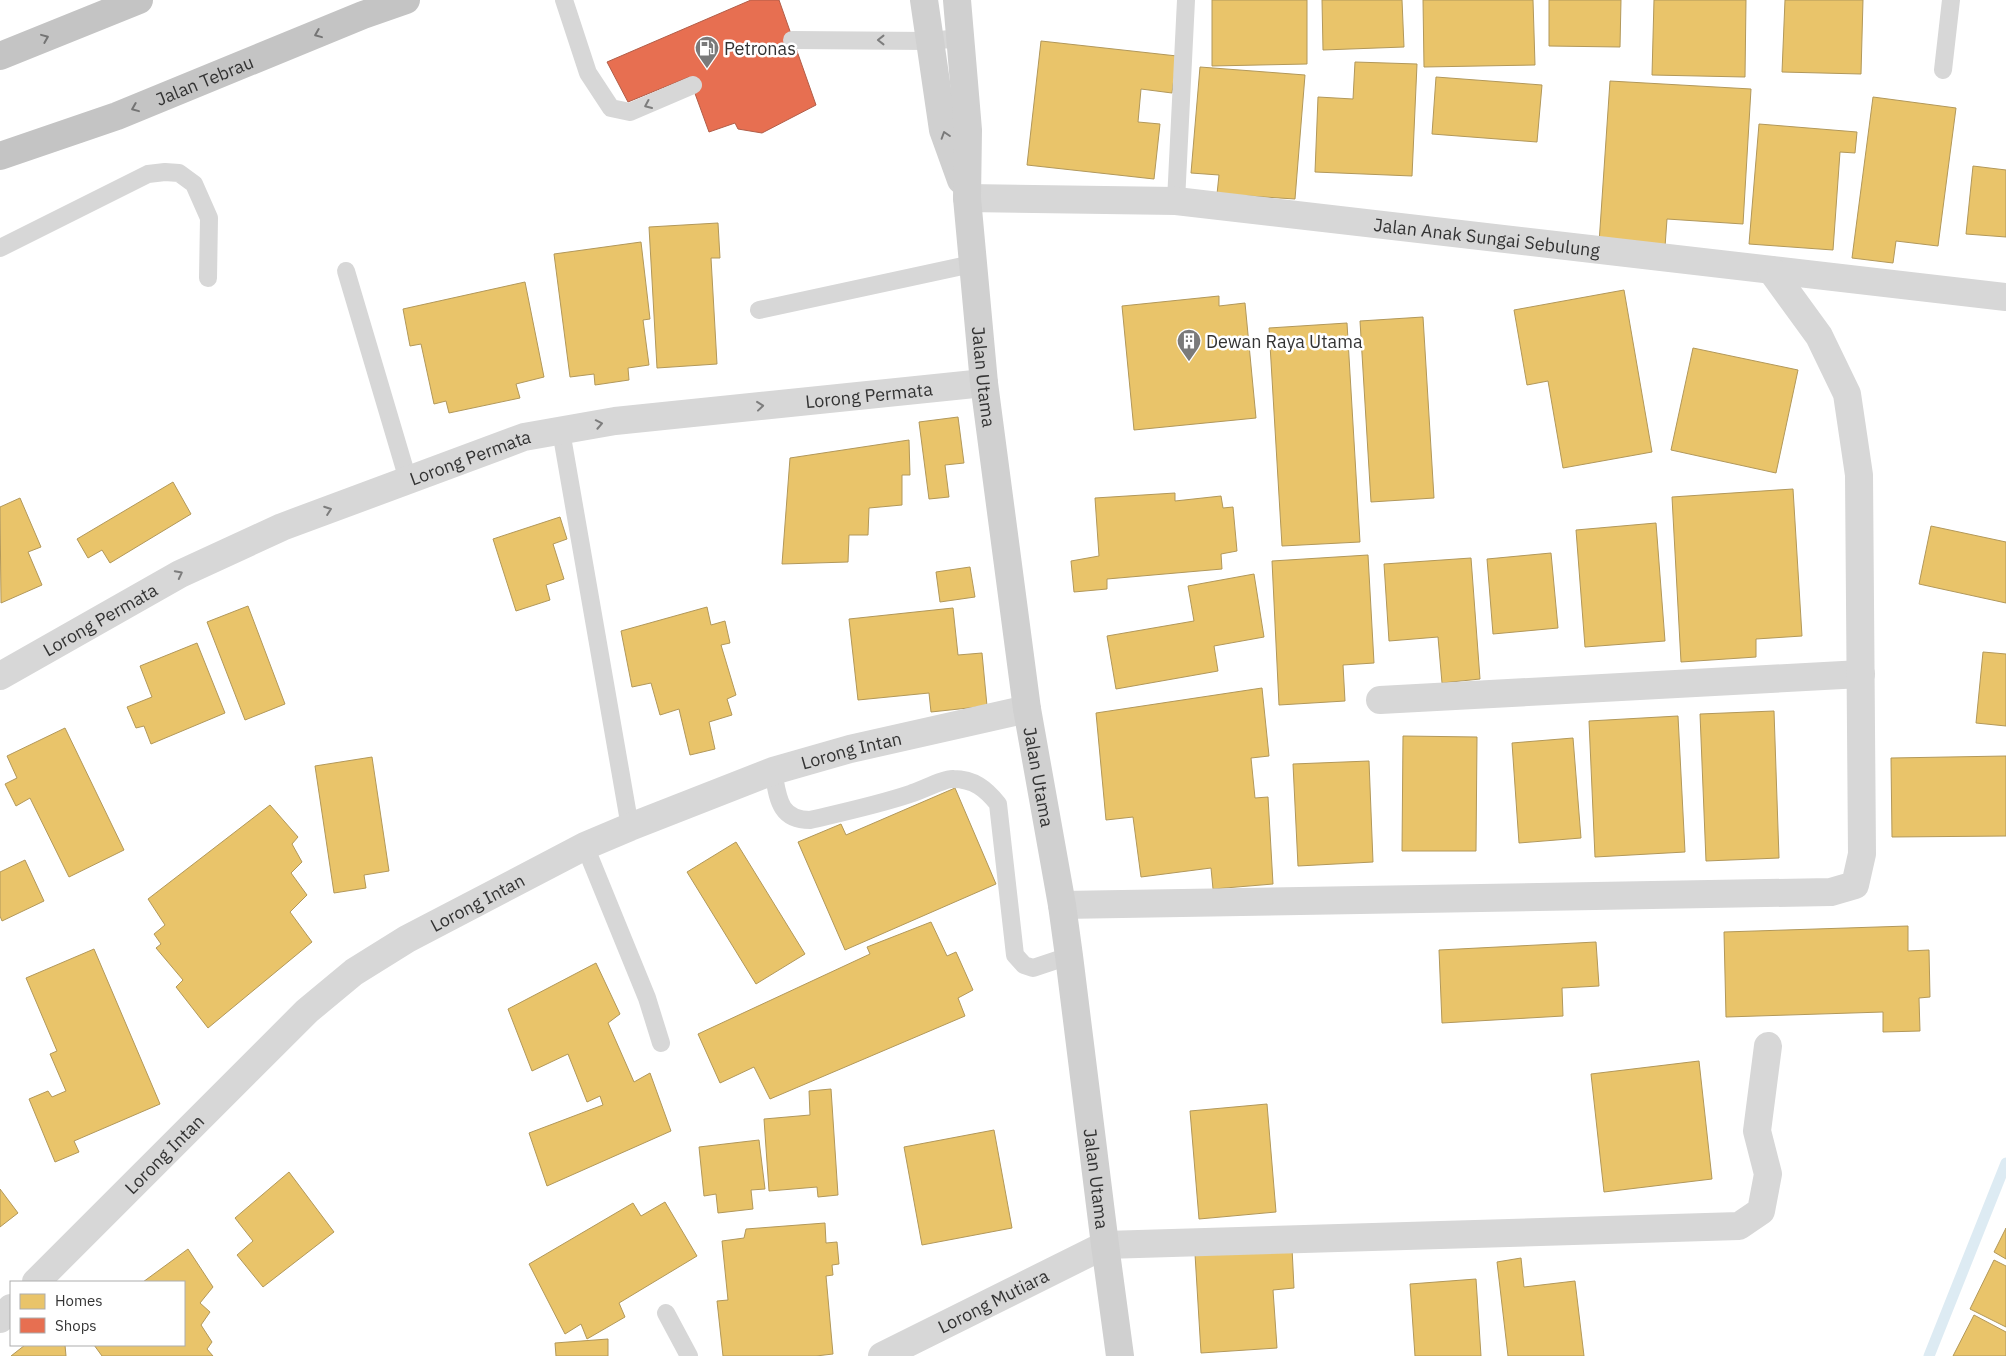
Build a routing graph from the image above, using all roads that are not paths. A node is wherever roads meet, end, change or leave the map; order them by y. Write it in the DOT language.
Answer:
graph roads {
  1 [pos="138,0"];
  2 [pos="406,0"];
  3 [pos="564,0"];
  4 [pos="924,0"];
  5 [pos="957,0"];
  6 [pos="1186,0"];
  7 [pos="1951,0"];
  8 [pos="371,8"];
  9 [pos="961,38"];
  10 [pos="792,40"];
  11 [pos="930,40"];
  12 [pos="0,56"];
  13 [pos="1943,70"];
  14 [pos="693,85"];
  15 [pos="0,156"];
  16 [pos="967,198"];
  17 [pos="1176,201"];
  18 [pos="0,248"];
  19 [pos="972,264"];
  20 [pos="346,270"];
  21 [pos="1771,270"];
  22 [pos="208,278"];
  23 [pos="2006,297"];
  24 [pos="759,310"];
  25 [pos="984,383"];
  26 [pos="562,430"];
  27 [pos="408,480"];
  28 [pos="1861,674"];
  29 [pos="0,676"];
  30 [pos="1380,700"];
  31 [pos="1027,709"];
  32 [pos="773,771"];
  33 [pos="630,826"];
  34 [pos="585,846"];
  35 [pos="1062,906"];
  36 [pos="1069,956"];
  37 [pos="661,1043"];
  38 [pos="1768,1046"];
  39 [pos="1104,1245"];
  40 [pos="37,1281"];
  41 [pos="10,1309"];
  42 [pos="666,1313"];
  43 [pos="0,1319"];
  44 [pos="689,1356"];
  45 [pos="882,1356"];
  46 [pos="1120,1356"];
  12 -- 1 [label="highway, one-way"];
  2 -- 8 [label="highway, Jalan Tebrau"];
  14 -- 3 [label="lane, one-way"];
  4 -- 11 [label="street, Jalan Utama"];
  5 -- 9 [label="street, Jalan Utama"];
  6 -- 17 [label="lane"];
  7 -- 13 [label="lane"];
  8 -- 15 [label="highway, Jalan Tebrau, one-way"];
  9 -- 11 [label="lane"];
  9 -- 16 [label="street, Jalan Utama"];
  11 -- 10 [label="lane, one-way"];
  16 -- 11 [label="street, Jalan Utama, one-way"];
  16 -- 17 [label="street, Jalan Anak Sungai Sebulung"];
  16 -- 19 [label="street, Jalan Utama"];
  17 -- 21 [label="street, Jalan Anak Sungai Sebulung"];
  18 -- 22 [label="lane"];
  19 -- 24 [label="lane"];
  19 -- 25 [label="street, Jalan Utama"];
  20 -- 27 [label="lane"];
  21 -- 23 [label="street, Jalan Anak Sungai Sebulung"];
  21 -- 28 [label="street"];
  26 -- 25 [label="street, Lorong Permata, one-way"];
  25 -- 31 [label="street, Jalan Utama"];
  26 -- 27 [label="street, Lorong Permata"];
  26 -- 33 [label="lane"];
  29 -- 27 [label="street, Lorong Permata, one-way"];
  28 -- 30 [label="street"];
  28 -- 35 [label="street"];
  31 -- 32 [label="street, Lorong Intan"];
  31 -- 35 [label="street, Jalan Utama"];
  32 -- 33 [label="street, Lorong Intan"];
  32 -- 36 [label="lane"];
  33 -- 34 [label="street, Lorong Intan"];
  34 -- 37 [label="lane"];
  34 -- 40 [label="street, Lorong Intan"];
  35 -- 36 [label="street, Jalan Utama"];
  36 -- 39 [label="street, Jalan Utama"];
  38 -- 39 [label="street"];
  39 -- 45 [label="street, Lorong Mutiara"];
  39 -- 46 [label="street, Jalan Utama"];
  41 -- 43 [label="street"];
  42 -- 44 [label="lane"];
}
